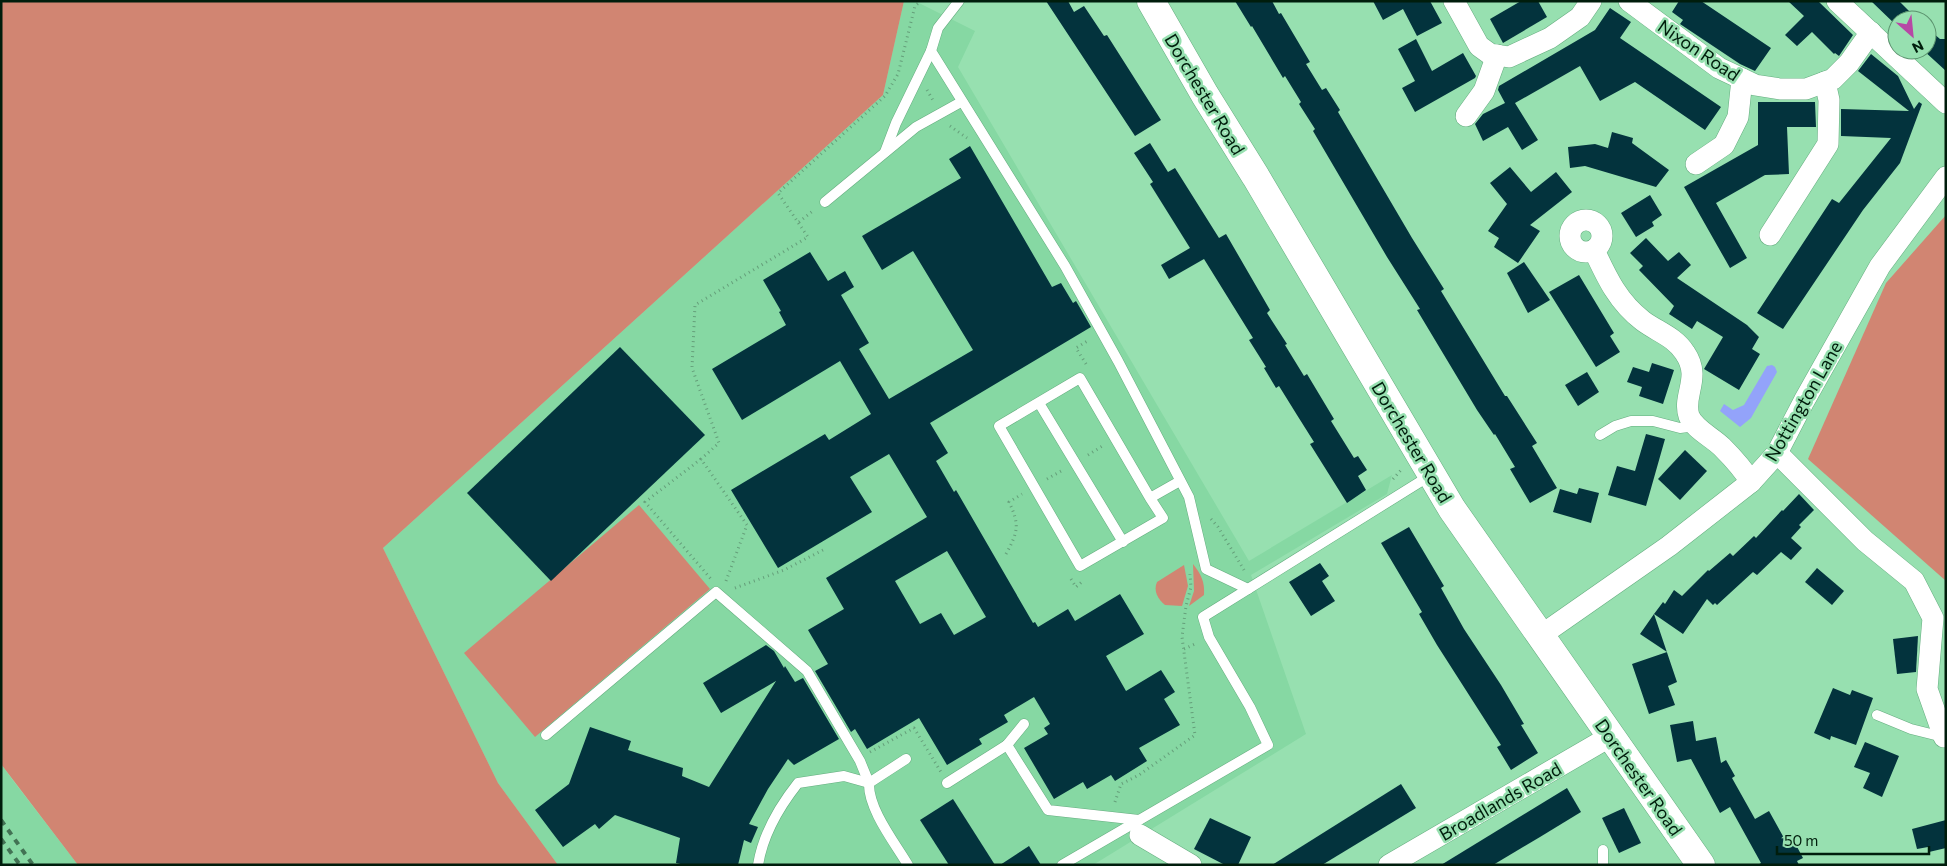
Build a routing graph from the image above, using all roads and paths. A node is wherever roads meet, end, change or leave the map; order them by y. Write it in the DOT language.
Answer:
graph roads {
  1 [pos="920,1"];
  2 [pos="959,1"];
  3 [pos="1151,1"];
  4 [pos="1454,1"];
  5 [pos="1591,1"];
  6 [pos="1628,1"];
  7 [pos="1838,1"];
  8 [pos="1871,32"];
  9 [pos="931,51"];
  10 [pos="1496,55"];
  11 [pos="902,59"];
  12 [pos="909,62"];
  13 [pos="1742,79"];
  14 [pos="1825,82"];
  15 [pos="924,84"];
  16 [pos="961,102"];
  17 [pos="1946,103"];
  18 [pos="936,106"];
  19 [pos="1466,116"];
  20 [pos="945,122"];
  21 [pos="969,140"];
  22 [pos="885,152"];
  23 [pos="1696,164"];
  24 [pos="1946,177"];
  25 [pos="824,202"];
  26 [pos="1770,234"];
  27 [pos="1594,250"];
  28 [pos="1039,403"];
  29 [pos="1697,426"];
  30 [pos="1600,435"];
  31 [pos="1777,453"];
  32 [pos="701,459"];
  33 [pos="1432,474"];
  34 [pos="1180,482"];
  35 [pos="1752,482"];
  36 [pos="1150,498"];
  37 [pos="1122,542"];
  38 [pos="825,549"];
  39 [pos="1190,570"];
  40 [pos="725,584"];
  41 [pos="716,585"];
  42 [pos="1248,589"];
  43 [pos="731,590"];
  44 [pos="1540,636"];
  45 [pos="1877,715"];
  46 [pos="1024,724"];
  47 [pos="546,735"];
  48 [pos="1611,736"];
  49 [pos="1944,737"];
  50 [pos="1007,745"];
  51 [pos="864,755"];
  52 [pos="906,759"];
  53 [pos="946,781"];
  54 [pos="869,783"];
  55 [pos="1111,817"];
  56 [pos="1137,826"];
  57 [pos="1603,850"];
  58 [pos="758,865"];
  59 [pos="908,865"];
  60 [pos="1062,865"];
  61 [pos="1191,865"];
  62 [pos="1389,865"];
  63 [pos="1603,865"];
  64 [pos="1701,865"];
  1 -- 11 [label="path"];
  2 -- 9 [label="lane"];
  3 -- 33 [label="main road, Dorchester Road"];
  4 -- 10 [label="street"];
  5 -- 10 [label="street"];
  6 -- 13 [label="street, Nixon Road"];
  7 -- 8 [label="street"];
  8 -- 14 [label="street, Nixon Road"];
  8 -- 17 [label="street"];
  9 -- 16 [label="lane"];
  9 -- 22 [label="lane"];
  10 -- 19 [label="street"];
  11 -- 12 [label="path"];
  11 -- 32 [label="path"];
  13 -- 14 [label="street, Nixon Road"];
  13 -- 23 [label="street"];
  14 -- 26 [label="street"];
  15 -- 18 [label="path"];
  16 -- 22 [label="lane"];
  16 -- 34 [label="lane"];
  20 -- 21 [label="path"];
  22 -- 25 [label="lane"];
  24 -- 31 [label="street, Nottington Lane"];
  27 -- 29 [label="street"];
  28 -- 36 [label="lane"];
  28 -- 37 [label="lane"];
  28 -- 37 [label="lane"];
  29 -- 30 [label="lane"];
  29 -- 35 [label="street"];
  31 -- 35 [label="street, Nottington Lane"];
  31 -- 49 [label="street"];
  32 -- 40 [label="path"];
  32 -- 41 [label="path"];
  33 -- 42 [label="lane"];
  33 -- 44 [label="main road, Dorchester Road"];
  34 -- 36 [label="lane"];
  34 -- 42 [label="lane"];
  35 -- 44 [label="street, Nottington Lane"];
  36 -- 37 [label="lane"];
  38 -- 43 [label="path"];
  39 -- 55 [label="path"];
  42 -- 56 [label="lane"];
  44 -- 48 [label="main road, Dorchester Road"];
  45 -- 49 [label="lane"];
  46 -- 50 [label="lane"];
  47 -- 54 [label="lane"];
  48 -- 62 [label="street, Broadlands Road"];
  48 -- 64 [label="main road, Dorchester Road"];
  50 -- 53 [label="lane"];
  50 -- 55 [label="lane"];
  51 -- 53 [label="path"];
  52 -- 54 [label="lane"];
  54 -- 58 [label="lane"];
  54 -- 59 [label="lane"];
  55 -- 56 [label="lane"];
  56 -- 60 [label="lane"];
  56 -- 61 [label="street"];
  57 -- 63 [label="lane"];
}
